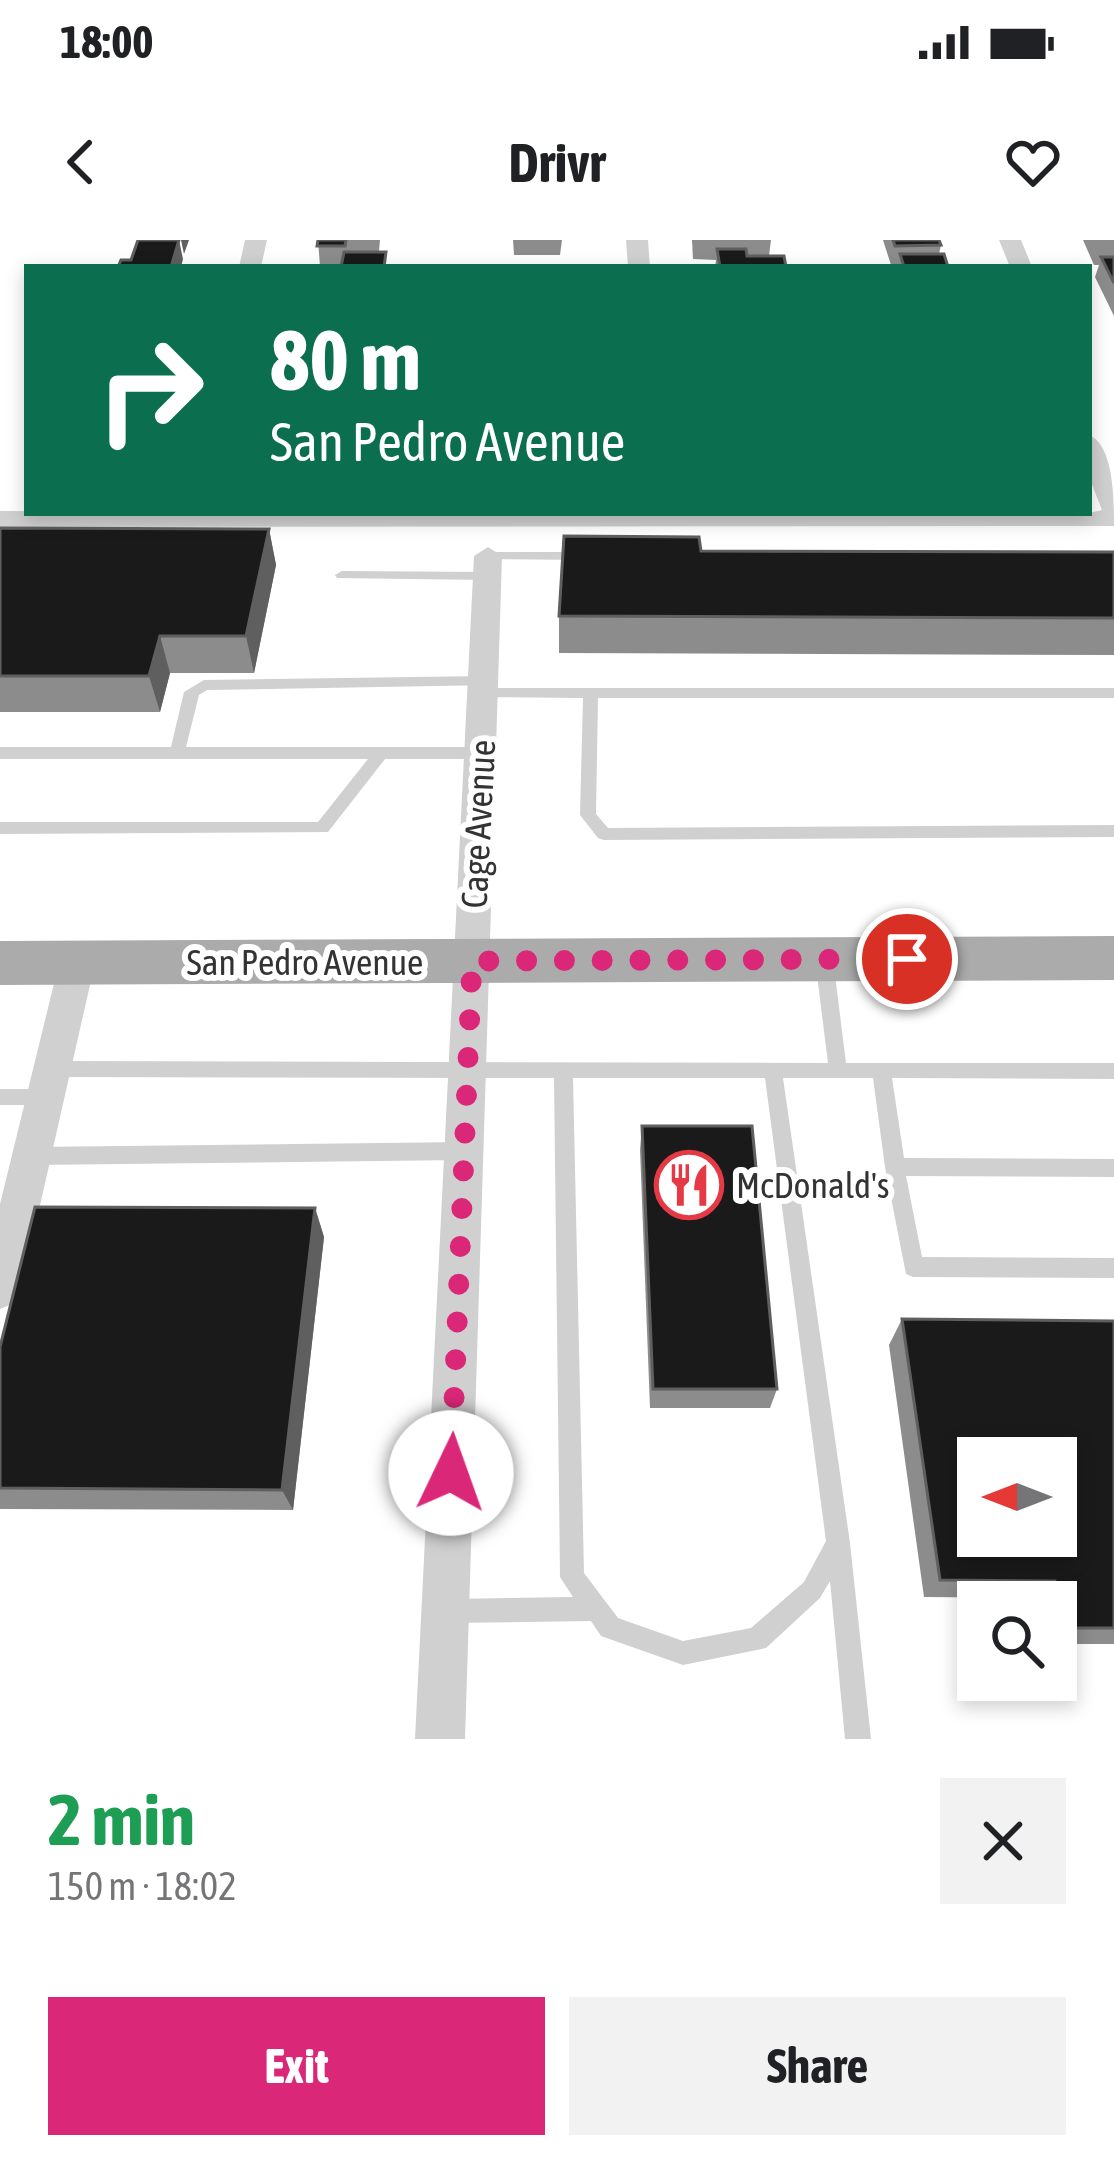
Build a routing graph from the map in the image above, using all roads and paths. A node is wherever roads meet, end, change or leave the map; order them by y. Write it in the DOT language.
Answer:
graph roads {
  1 [pos="1092,451"];
  2 [pos="1114,508"];
  3 [pos="187,516"];
  4 [pos="1114,518"];
  5 [pos="0,519"];
  6 [pos="665,522"];
  7 [pos="600,556"];
  8 [pos="488,566"];
  9 [pos="343,575"];
  10 [pos="486,687"];
  11 [pos="591,693"];
  12 [pos="1114,693"];
  13 [pos="0,753"];
  14 [pos="177,753"];
  15 [pos="381,753"];
  16 [pos="481,753"];
  17 [pos="0,828"];
  18 [pos="1114,831"];
  19 [pos="1114,958"];
  20 [pos="824,959"];
  21 [pos="472,961"];
  22 [pos="0,963"];
  23 [pos="77,963"];
  24 [pos="467,1071"];
  25 [pos="563,1071"];
  26 [pos="773,1071"];
  27 [pos="838,1071"];
  28 [pos="881,1071"];
  29 [pos="1114,1071"];
  30 [pos="50,1083"];
  31 [pos="0,1096"];
  32 [pos="464,1151"];
  33 [pos="33,1156"];
  34 [pos="895,1167"];
  35 [pos="1114,1168"];
  36 [pos="1114,1268"];
  37 [pos="0,1289"];
  38 [pos="838,1543"];
  39 [pos="596,1609"];
  40 [pos="445,1611"];
  41 [pos="440,1739"];
  42 [pos="858,1739"];
  1 -- 2 [label="street"];
  3 -- 5 [label="street"];
  3 -- 6 [label="street"];
  4 -- 6 [label="street"];
  7 -- 8 [label="lane"];
  8 -- 9 [label="lane"];
  8 -- 10 [label="street, Cage Avenue"];
  10 -- 11 [label="lane"];
  10 -- 14 [label="lane"];
  10 -- 16 [label="street, Cage Avenue"];
  11 -- 12 [label="lane"];
  11 -- 18 [label="lane"];
  13 -- 14 [label="lane"];
  14 -- 15 [label="lane"];
  15 -- 16 [label="lane"];
  15 -- 17 [label="lane"];
  16 -- 21 [label="street, Cage Avenue"];
  19 -- 20 [label="main road, San Pedro Avenue"];
  20 -- 21 [label="main road, San Pedro Avenue"];
  20 -- 27 [label="lane"];
  21 -- 23 [label="main road, San Pedro Avenue"];
  21 -- 24 [label="street, Cage Avenue"];
  22 -- 23 [label="main road, San Pedro Avenue"];
  23 -- 30 [label="street"];
  24 -- 25 [label="lane"];
  24 -- 30 [label="lane"];
  24 -- 32 [label="street, Cage Avenue"];
  25 -- 26 [label="lane"];
  25 -- 39 [label="lane"];
  26 -- 27 [label="lane"];
  26 -- 38 [label="lane"];
  27 -- 28 [label="lane"];
  28 -- 29 [label="lane"];
  28 -- 34 [label="lane"];
  30 -- 31 [label="lane"];
  30 -- 33 [label="street"];
  32 -- 33 [label="lane"];
  32 -- 40 [label="street, Cage Avenue"];
  33 -- 37 [label="street"];
  34 -- 35 [label="lane"];
  34 -- 36 [label="lane"];
  38 -- 39 [label="lane"];
  38 -- 42 [label="lane"];
  39 -- 40 [label="lane"];
  40 -- 41 [label="street, Cage Avenue"];
}
